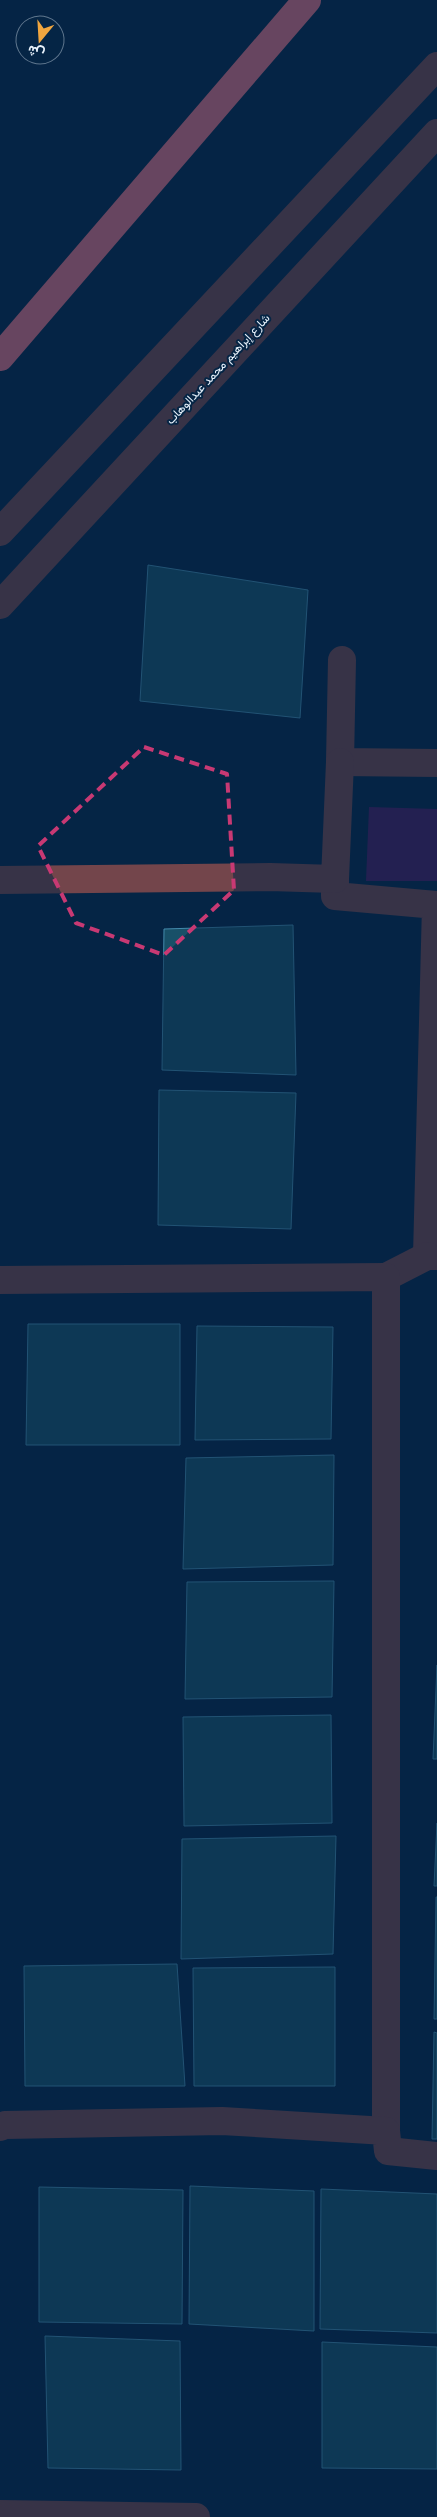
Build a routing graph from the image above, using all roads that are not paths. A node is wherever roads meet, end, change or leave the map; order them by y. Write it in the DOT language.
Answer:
graph roads {
  1 [pos="307,0"];
  2 [pos="437,66"];
  3 [pos="437,133"];
  4 [pos="0,357"];
  5 [pos="0,532"];
  6 [pos="0,605"];
  7 [pos="342,660"];
  8 [pos="340,762"];
  9 [pos="437,764"];
  10 [pos="335,879"];
  11 [pos="0,880"];
  12 [pos="432,1256"];
  13 [pos="386,1277"];
  14 [pos="0,1280"];
  15 [pos="0,2126"];
  16 [pos="386,2131"];
  17 [pos="437,2156"];
  18 [pos="0,2514"];
  19 [pos="196,2517"];
  1 -- 4 [label="highway"];
  2 -- 5 [label="street"];
  3 -- 6 [label="street, شارع إبراهيم محمد عبدالوهاب"];
  7 -- 8 [label="street"];
  8 -- 9 [label="street"];
  8 -- 10 [label="street"];
  10 -- 11 [label="street"];
  10 -- 12 [label="street"];
  12 -- 13 [label="street"];
  13 -- 14 [label="street"];
  13 -- 16 [label="street"];
  15 -- 16 [label="street"];
  16 -- 17 [label="street"];
  18 -- 19 [label="street"];
}
